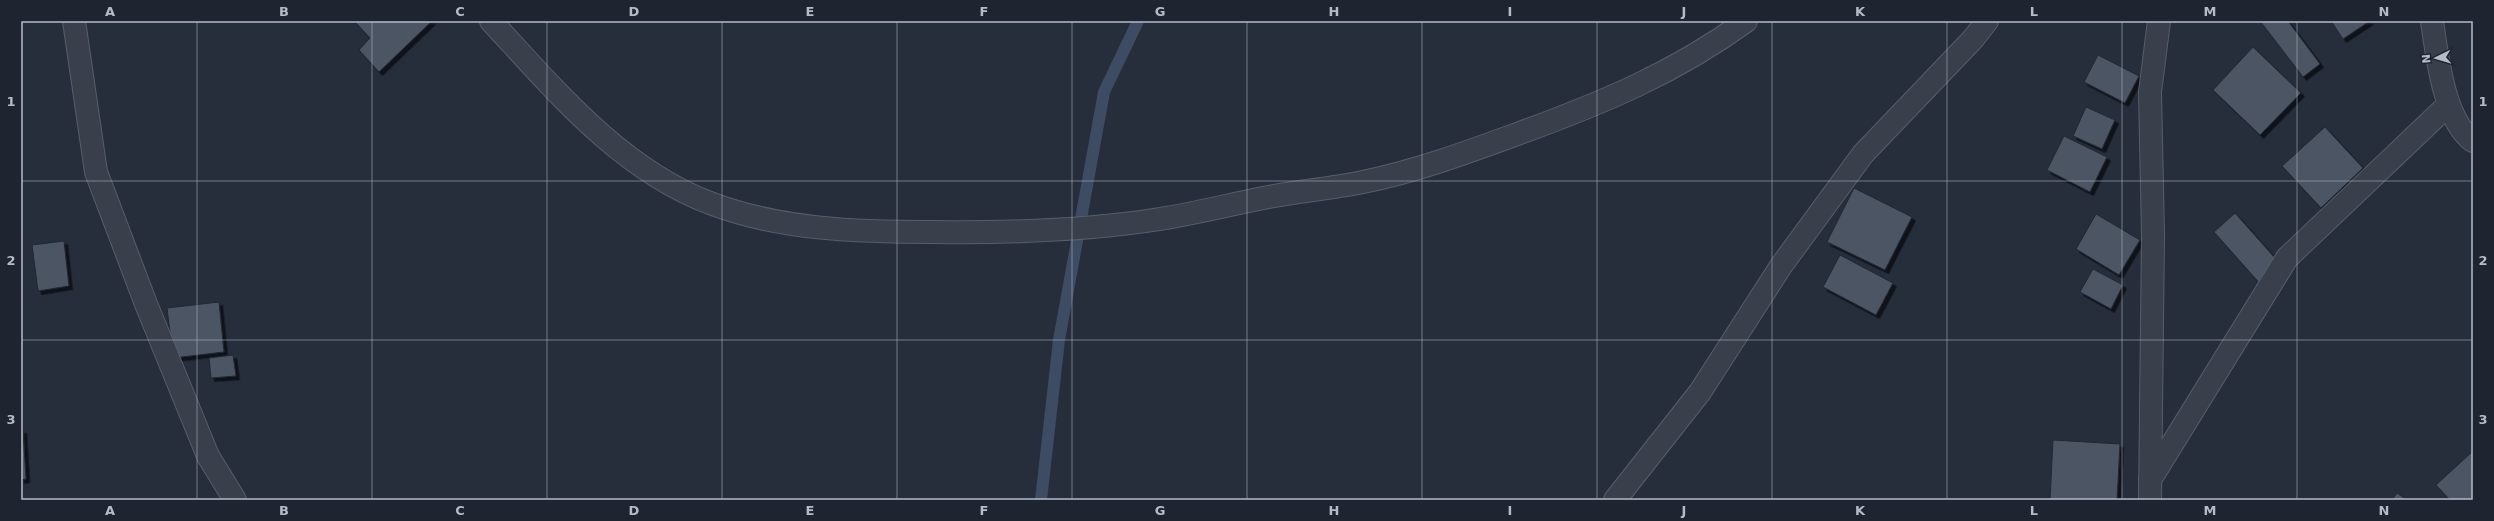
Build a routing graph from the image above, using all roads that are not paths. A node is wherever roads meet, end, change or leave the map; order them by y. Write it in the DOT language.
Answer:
graph roads {
  1 [pos="74,21"];
  2 [pos="491,21"];
  3 [pos="1746,21"];
  4 [pos="1987,21"];
  5 [pos="2159,21"];
  6 [pos="2432,21"];
  7 [pos="2448,106"];
  8 [pos="2473,141"];
  9 [pos="2150,490"];
  10 [pos="235,500"];
  11 [pos="1615,500"];
  1 -- 10 [label="street"];
  2 -- 3 [label="street"];
  4 -- 11 [label="street"];
  5 -- 9 [label="street"];
  6 -- 7 [label="street"];
  7 -- 8 [label="street"];
  7 -- 9 [label="street"];
}
